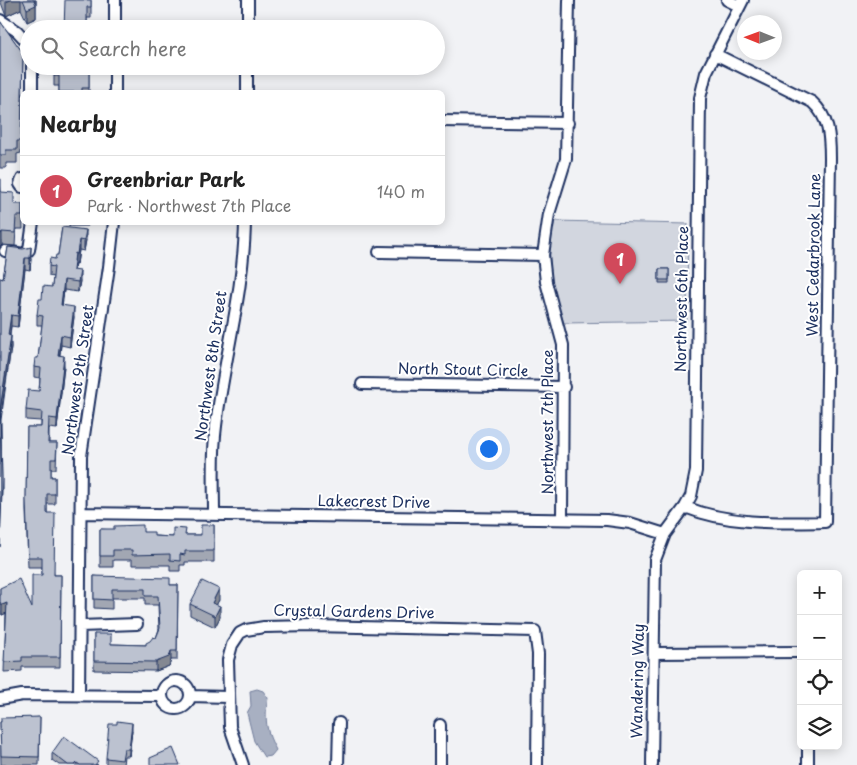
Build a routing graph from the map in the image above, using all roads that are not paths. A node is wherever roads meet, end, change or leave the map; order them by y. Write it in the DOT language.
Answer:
graph roads {
  1 [pos="115,0"];
  2 [pos="248,0"];
  3 [pos="569,0"];
  4 [pos="727,0"];
  5 [pos="741,3"];
  6 [pos="0,20"];
  7 [pos="115,20"];
  8 [pos="248,20"];
  9 [pos="20,34"];
  10 [pos="715,54"];
  11 [pos="32,75"];
  12 [pos="115,75"];
  13 [pos="247,75"];
  14 [pos="32,90"];
  15 [pos="115,90"];
  16 [pos="247,90"];
  17 [pos="445,121"];
  18 [pos="568,123"];
  19 [pos="33,225"];
  20 [pos="114,225"];
  21 [pos="245,225"];
  22 [pos="5,251"];
  23 [pos="379,252"];
  24 [pos="543,254"];
  25 [pos="362,384"];
  26 [pos="564,387"];
  27 [pos="685,508"];
  28 [pos="81,513"];
  29 [pos="214,514"];
  30 [pos="562,519"];
  31 [pos="664,534"];
  32 [pos="654,596"];
  33 [pos="137,624"];
  34 [pos="80,626"];
  35 [pos="654,652"];
  36 [pos="797,652"];
  37 [pos="79,694"];
  38 [pos="161,696"];
  39 [pos="190,696"];
  40 [pos="228,697"];
  41 [pos="0,699"];
  42 [pos="339,724"];
  43 [pos="440,724"];
  44 [pos="808,750"];
  45 [pos="244,765"];
  46 [pos="338,765"];
  47 [pos="440,765"];
  48 [pos="537,765"];
  49 [pos="652,765"];
  50 [pos="808,765"];
  1 -- 7 [label="street"];
  2 -- 8 [label="street"];
  3 -- 18 [label="street, Northwest 7th Place"];
  4 -- 5 [label="street"];
  5 -- 10 [label="street, Northwest 6th Place"];
  6 -- 9 [label="street"];
  10 -- 27 [label="street, Northwest 6th Place"];
  10 -- 27 [label="street, West Cedarbrook Lane"];
  11 -- 14 [label="street"];
  12 -- 15 [label="street"];
  13 -- 16 [label="street"];
  17 -- 18 [label="street"];
  18 -- 24 [label="street, Northwest 7th Place"];
  19 -- 22 [label="street"];
  20 -- 28 [label="street, Northwest 9th Street"];
  21 -- 29 [label="street, Northwest 8th Street"];
  23 -- 24 [label="street"];
  24 -- 26 [label="street, Northwest 7th Place"];
  25 -- 26 [label="street, North Stout Circle"];
  26 -- 30 [label="street, Northwest 7th Place"];
  27 -- 31 [label="street, Northwest 6th Place"];
  28 -- 29 [label="street, Lakecrest Drive"];
  28 -- 34 [label="street, Northwest 9th Street"];
  29 -- 30 [label="street, Lakecrest Drive"];
  30 -- 31 [label="street, Lakecrest Drive"];
  31 -- 32 [label="street, Northwest 6th Place"];
  32 -- 35 [label="street, Wandering Way"];
  33 -- 34 [label="street"];
  34 -- 37 [label="street, Northwest 9th Street"];
  35 -- 36 [label="street"];
  35 -- 49 [label="street, Wandering Way"];
  37 -- 38 [label="street"];
  37 -- 41 [label="street"];
  38 -- 39 [label="street"];
  38 -- 39 [label="street"];
  39 -- 40 [label="street"];
  40 -- 45 [label="street, Crystal Gardens Drive"];
  40 -- 48 [label="street, Crystal Gardens Drive"];
  42 -- 46 [label="street"];
  43 -- 47 [label="street"];
  44 -- 50 [label="street"];
}
